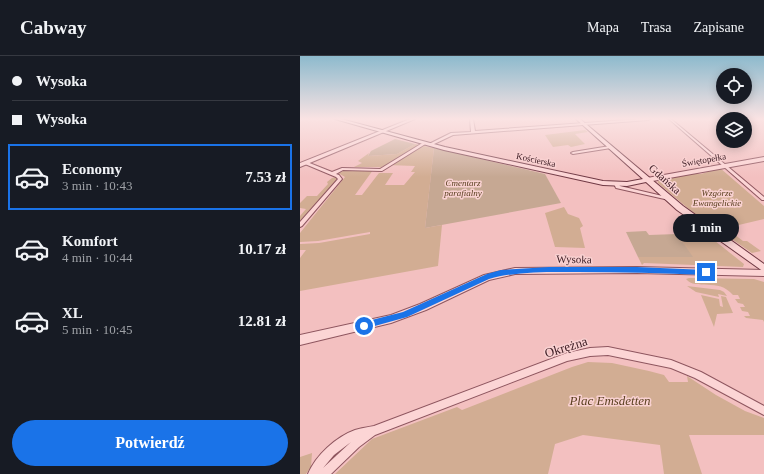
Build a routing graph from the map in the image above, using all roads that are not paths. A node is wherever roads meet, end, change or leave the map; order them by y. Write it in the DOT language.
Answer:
graph roads {
  1 [pos="366,139"];
  2 [pos="407,139"];
  3 [pos="440,139"];
  4 [pos="600,139"];
  5 [pos="693,139"];
  6 [pos="428,144"];
  7 [pos="610,147"];
  8 [pos="573,153"];
  9 [pos="764,158"];
  10 [pos="306,163"];
  11 [pos="300,165"];
  12 [pos="724,165"];
  13 [pos="332,174"];
  14 [pos="647,180"];
  15 [pos="616,184"];
  16 [pos="669,199"];
  17 [pos="764,199"];
  18 [pos="300,225"];
  19 [pos="764,269"];
  20 [pos="764,273"];
  21 [pos="300,340"];
  22 [pos="764,411"];
  23 [pos="374,431"];
  24 [pos="313,474"];
  25 [pos="324,474"];
  1 -- 10 [label="street"];
  2 -- 6 [label="main road, Kościerska"];
  3 -- 6 [label="street"];
  4 -- 7 [label="main road, Gdańska"];
  5 -- 12 [label="street"];
  6 -- 13 [label="street"];
  6 -- 15 [label="main road, Kościerska"];
  7 -- 8 [label="street"];
  7 -- 14 [label="main road, Gdańska"];
  9 -- 12 [label="street, Świętopełka"];
  10 -- 11 [label="street"];
  10 -- 13 [label="street"];
  12 -- 14 [label="street, Świętopełka"];
  12 -- 17 [label="street"];
  13 -- 18 [label="street"];
  14 -- 15 [label="main road, Kościerska"];
  14 -- 16 [label="main road, Gdańska"];
  15 -- 16 [label="street, Kościerska"];
  16 -- 19 [label="main road, Gdańska"];
  20 -- 21 [label="street, Wysoka"];
  22 -- 23 [label="street, Okrężna"];
  23 -- 24 [label="street, Okrężna"];
  23 -- 25 [label="street, Okrężna"];
}
